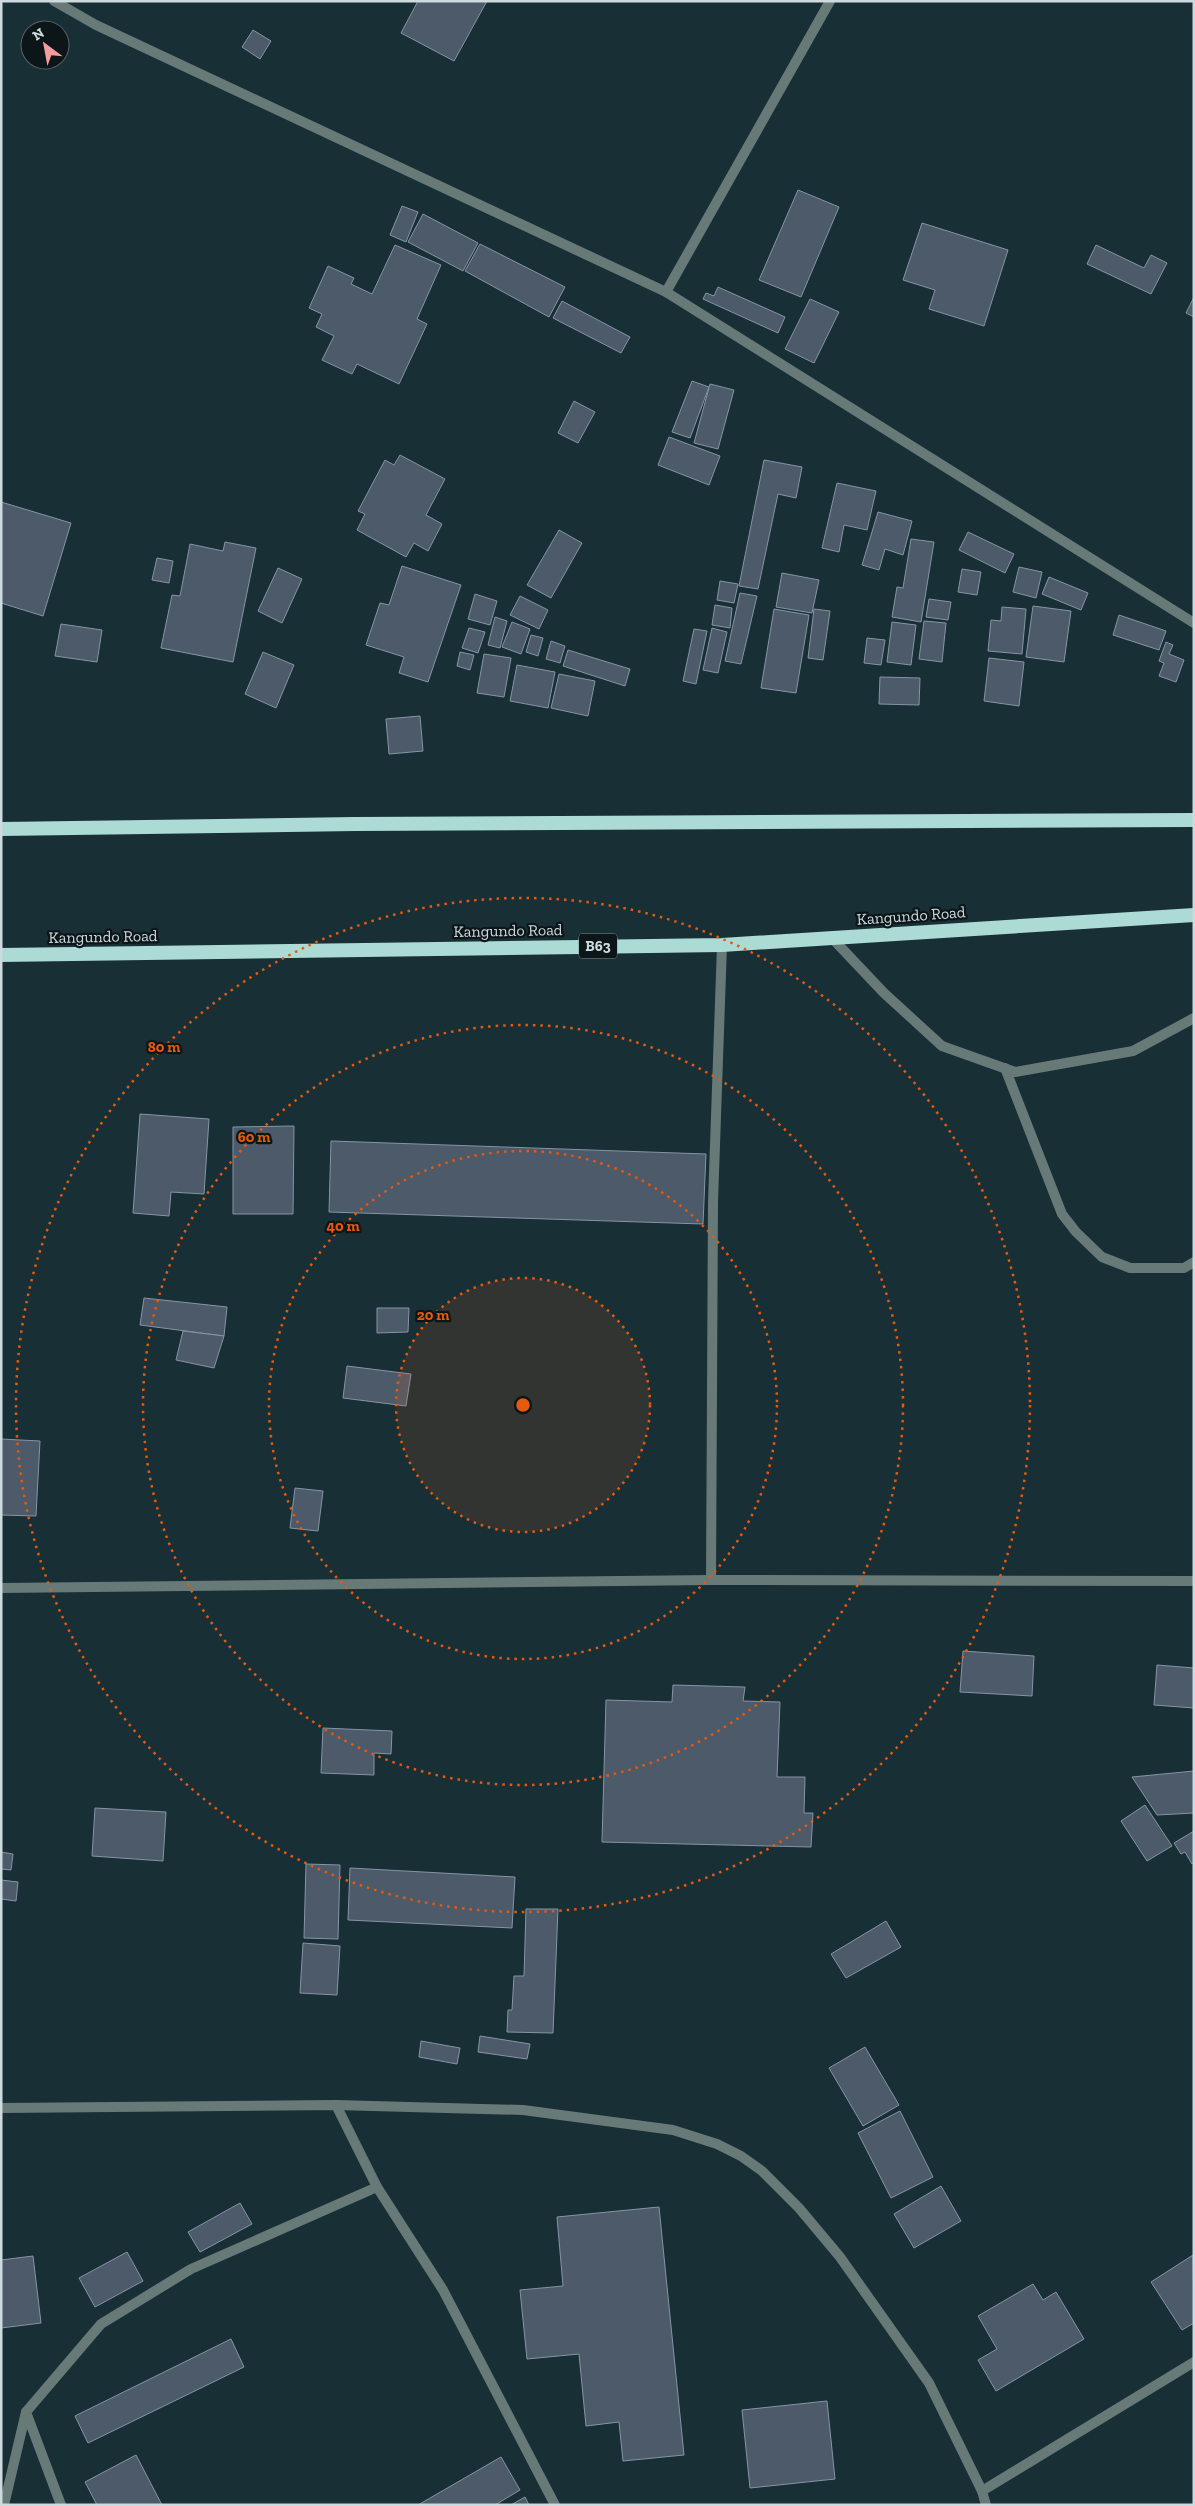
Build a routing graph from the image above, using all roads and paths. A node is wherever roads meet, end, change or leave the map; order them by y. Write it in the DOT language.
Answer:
graph roads {
  1 [pos="54,1"];
  2 [pos="830,1"];
  3 [pos="666,292"];
  4 [pos="1194,623"];
  5 [pos="1194,820"];
  6 [pos="1,829"];
  7 [pos="1194,915"];
  8 [pos="831,937"];
  9 [pos="722,945"];
  10 [pos="1,954"];
  11 [pos="1194,1018"];
  12 [pos="1005,1068"];
  13 [pos="1194,1262"];
  14 [pos="711,1580"];
  15 [pos="1194,1581"];
  16 [pos="1,1588"];
  17 [pos="336,2104"];
  18 [pos="1,2108"];
  19 [pos="377,2187"];
  20 [pos="1194,2362"];
  21 [pos="26,2412"];
  22 [pos="982,2491"];
  23 [pos="4,2505"];
  24 [pos="61,2505"];
  25 [pos="555,2505"];
  26 [pos="986,2505"];
  1 -- 3 [label="street"];
  2 -- 3 [label="street"];
  3 -- 4 [label="street"];
  5 -- 6 [label="highway"];
  7 -- 8 [label="highway, Kangundo Road / B63"];
  8 -- 9 [label="highway, Kangundo Road / B63"];
  8 -- 12 [label="street"];
  9 -- 10 [label="highway, Kangundo Road / B63"];
  9 -- 14 [label="street"];
  11 -- 12 [label="street"];
  12 -- 13 [label="street"];
  14 -- 15 [label="street"];
  14 -- 16 [label="street"];
  17 -- 18 [label="street"];
  17 -- 19 [label="street"];
  17 -- 22 [label="street"];
  19 -- 21 [label="street"];
  19 -- 25 [label="street"];
  20 -- 22 [label="street"];
  21 -- 23 [label="street"];
  21 -- 24 [label="street"];
  22 -- 26 [label="street"];
}
